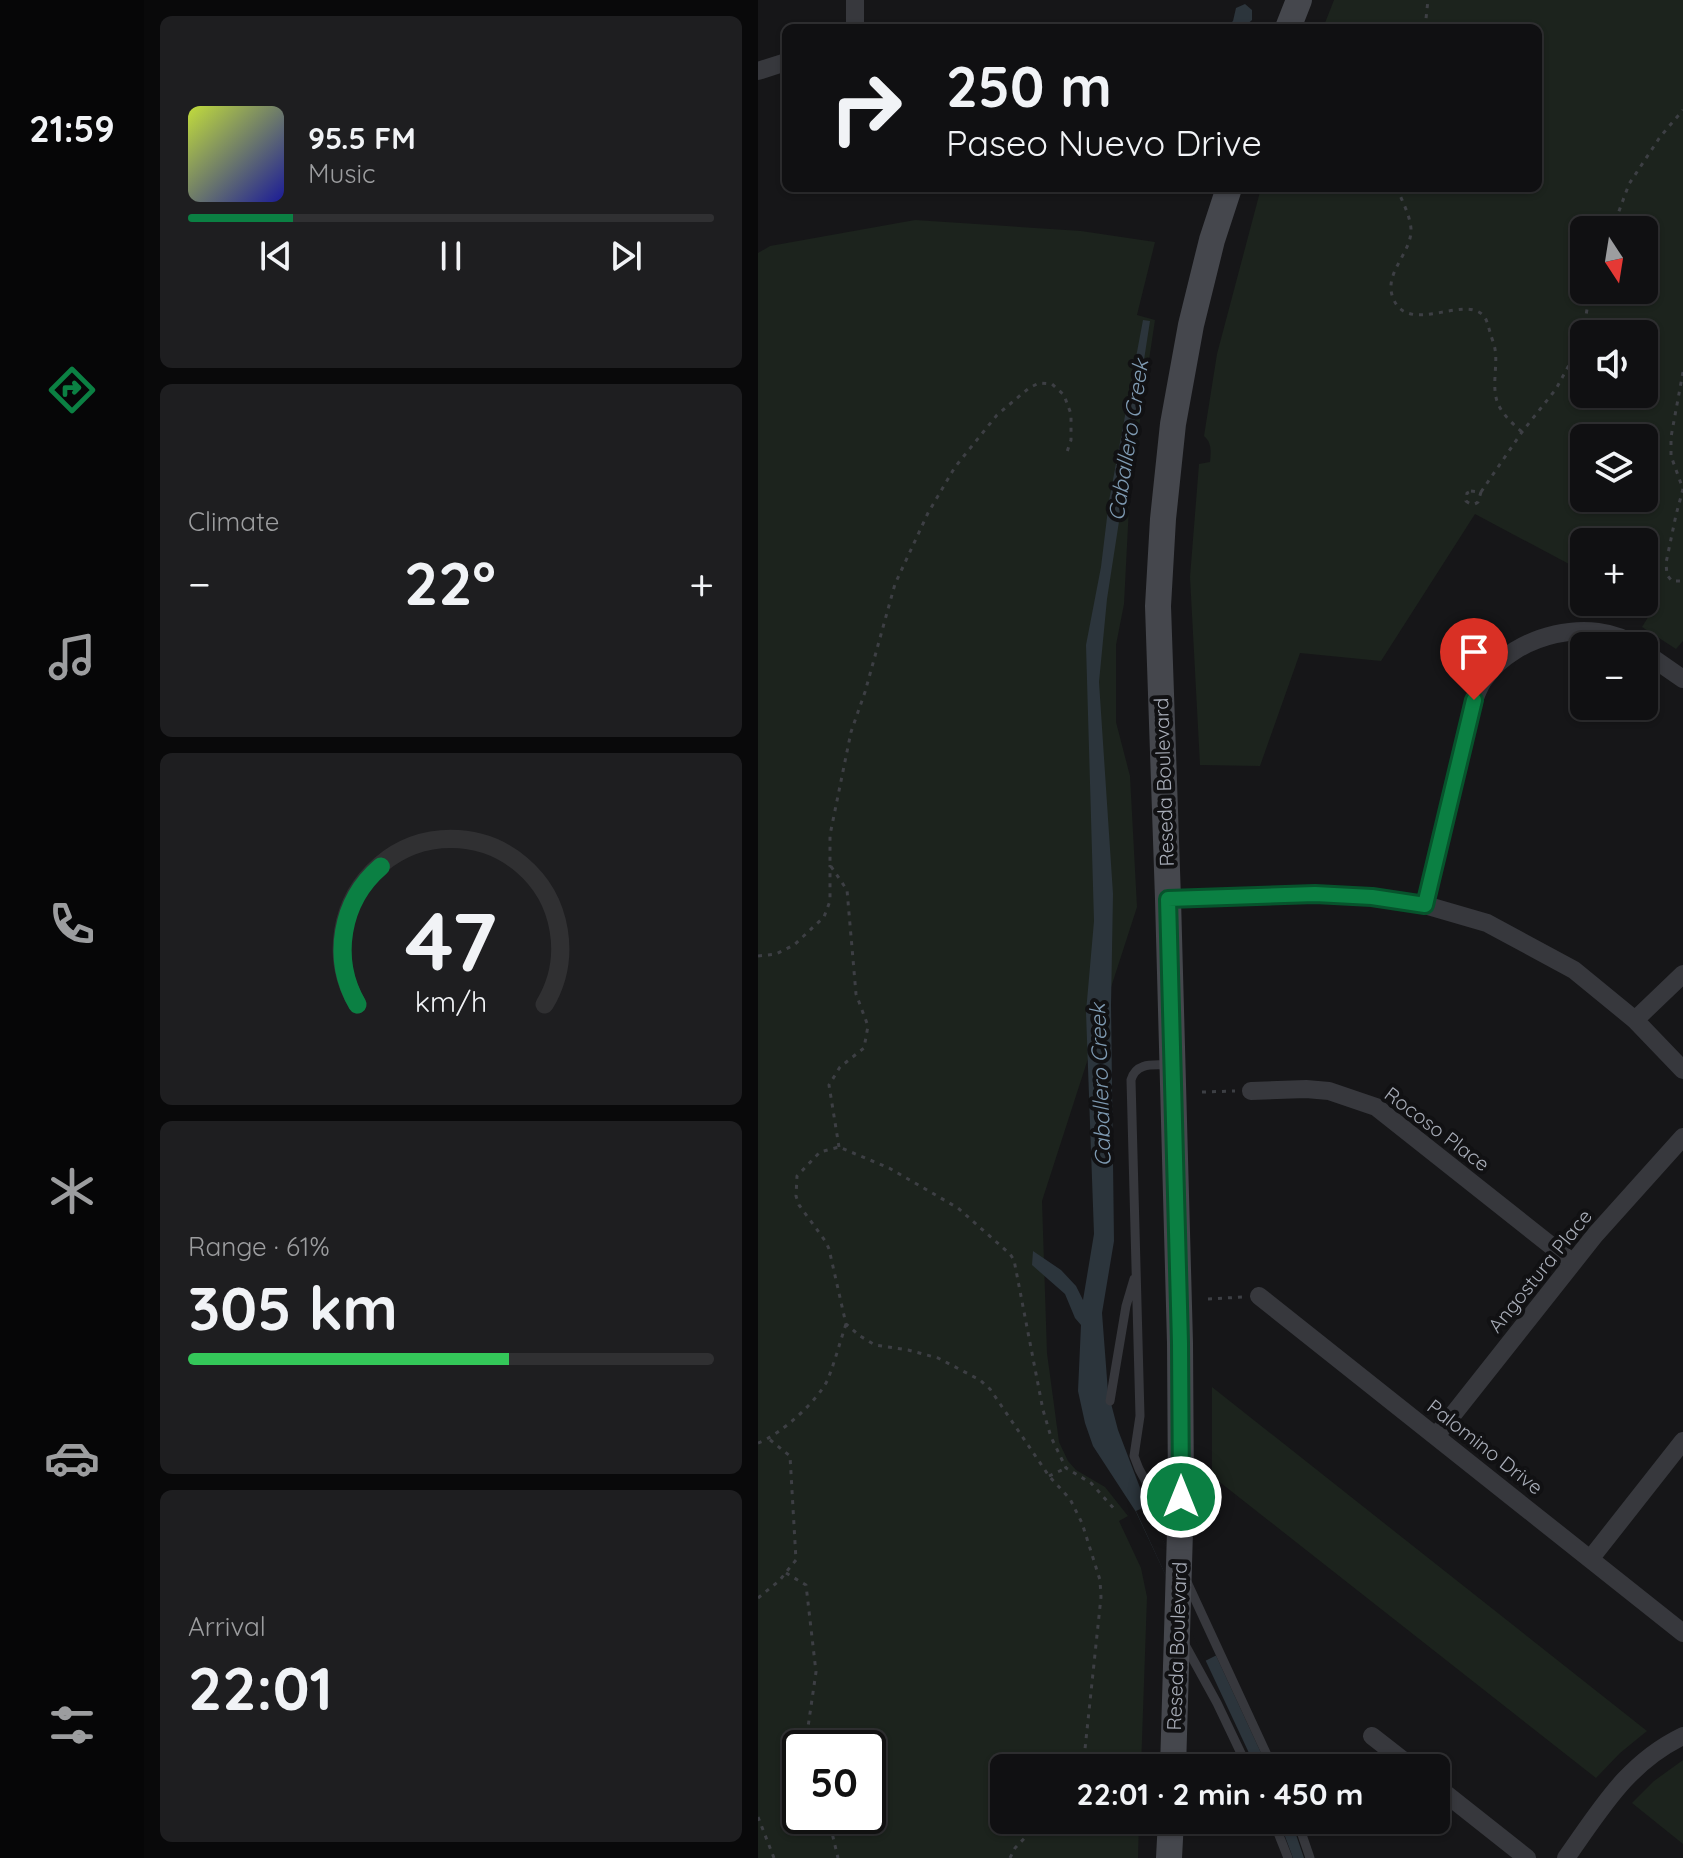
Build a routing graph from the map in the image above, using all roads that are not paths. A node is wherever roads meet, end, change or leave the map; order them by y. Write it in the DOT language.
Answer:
graph roads {
  1 [pos="855,0"];
  2 [pos="1299,0"];
  3 [pos="855,24"];
  4 [pos="1290,24"];
  5 [pos="782,63"];
  6 [pos="758,71"];
  7 [pos="1228,192"];
  8 [pos="1600,632"];
  9 [pos="1658,662"];
  10 [pos="1683,679"];
  11 [pos="1168,899"];
  12 [pos="1425,905"];
  13 [pos="1683,974"];
  14 [pos="1635,1020"];
  15 [pos="1173,1065"];
  16 [pos="1683,1070"];
  17 [pos="1251,1091"];
  18 [pos="1683,1137"];
  19 [pos="1573,1263"];
  20 [pos="1136,1272"];
  21 [pos="1259,1296"];
  22 [pos="1110,1401"];
  23 [pos="1436,1436"];
  24 [pos="1683,1441"];
  25 [pos="1181,1497"];
  26 [pos="1591,1558"];
  27 [pos="1179,1570"];
  28 [pos="1178,1632"];
  29 [pos="1683,1633"];
  30 [pos="1372,1736"];
  31 [pos="1683,1736"];
  32 [pos="1174,1754"];
  33 [pos="1241,1754"];
  34 [pos="1266,1754"];
  35 [pos="1395,1754"];
  36 [pos="1450,1797"];
  37 [pos="1170,1834"];
  38 [pos="1279,1834"];
  39 [pos="1302,1834"];
  40 [pos="1169,1858"];
  41 [pos="1288,1858"];
  42 [pos="1310,1858"];
  43 [pos="1527,1858"];
  44 [pos="1566,1858"];
  1 -- 3 [label="street"];
  2 -- 4 [label="main road"];
  5 -- 6 [label="street"];
  7 -- 11 [label="main road, Reseda Boulevard"];
  8 -- 12 [label="street"];
  9 -- 10 [label="street"];
  11 -- 12 [label="street"];
  11 -- 15 [label="main road, Reseda Boulevard"];
  12 -- 14 [label="street"];
  13 -- 14 [label="street"];
  14 -- 16 [label="street"];
  15 -- 20 [label="lane"];
  15 -- 25 [label="main road, Reseda Boulevard"];
  17 -- 19 [label="street, Rocoso Place"];
  18 -- 19 [label="street, Angostura Place"];
  19 -- 23 [label="street, Angostura Place"];
  20 -- 22 [label="lane"];
  20 -- 25 [label="lane"];
  21 -- 23 [label="street, Palomino Drive"];
  23 -- 26 [label="street, Palomino Drive"];
  24 -- 26 [label="street"];
  25 -- 27 [label="main road, Reseda Boulevard"];
  26 -- 29 [label="street, Palomino Drive"];
  27 -- 28 [label="main road, Reseda Boulevard"];
  27 -- 34 [label="lane"];
  28 -- 32 [label="main road, Reseda Boulevard"];
  28 -- 33 [label="lane"];
  30 -- 35 [label="street"];
  31 -- 44 [label="street"];
  36 -- 43 [label="street"];
  37 -- 40 [label="main road"];
  38 -- 41 [label="lane"];
  39 -- 42 [label="lane"];
}
